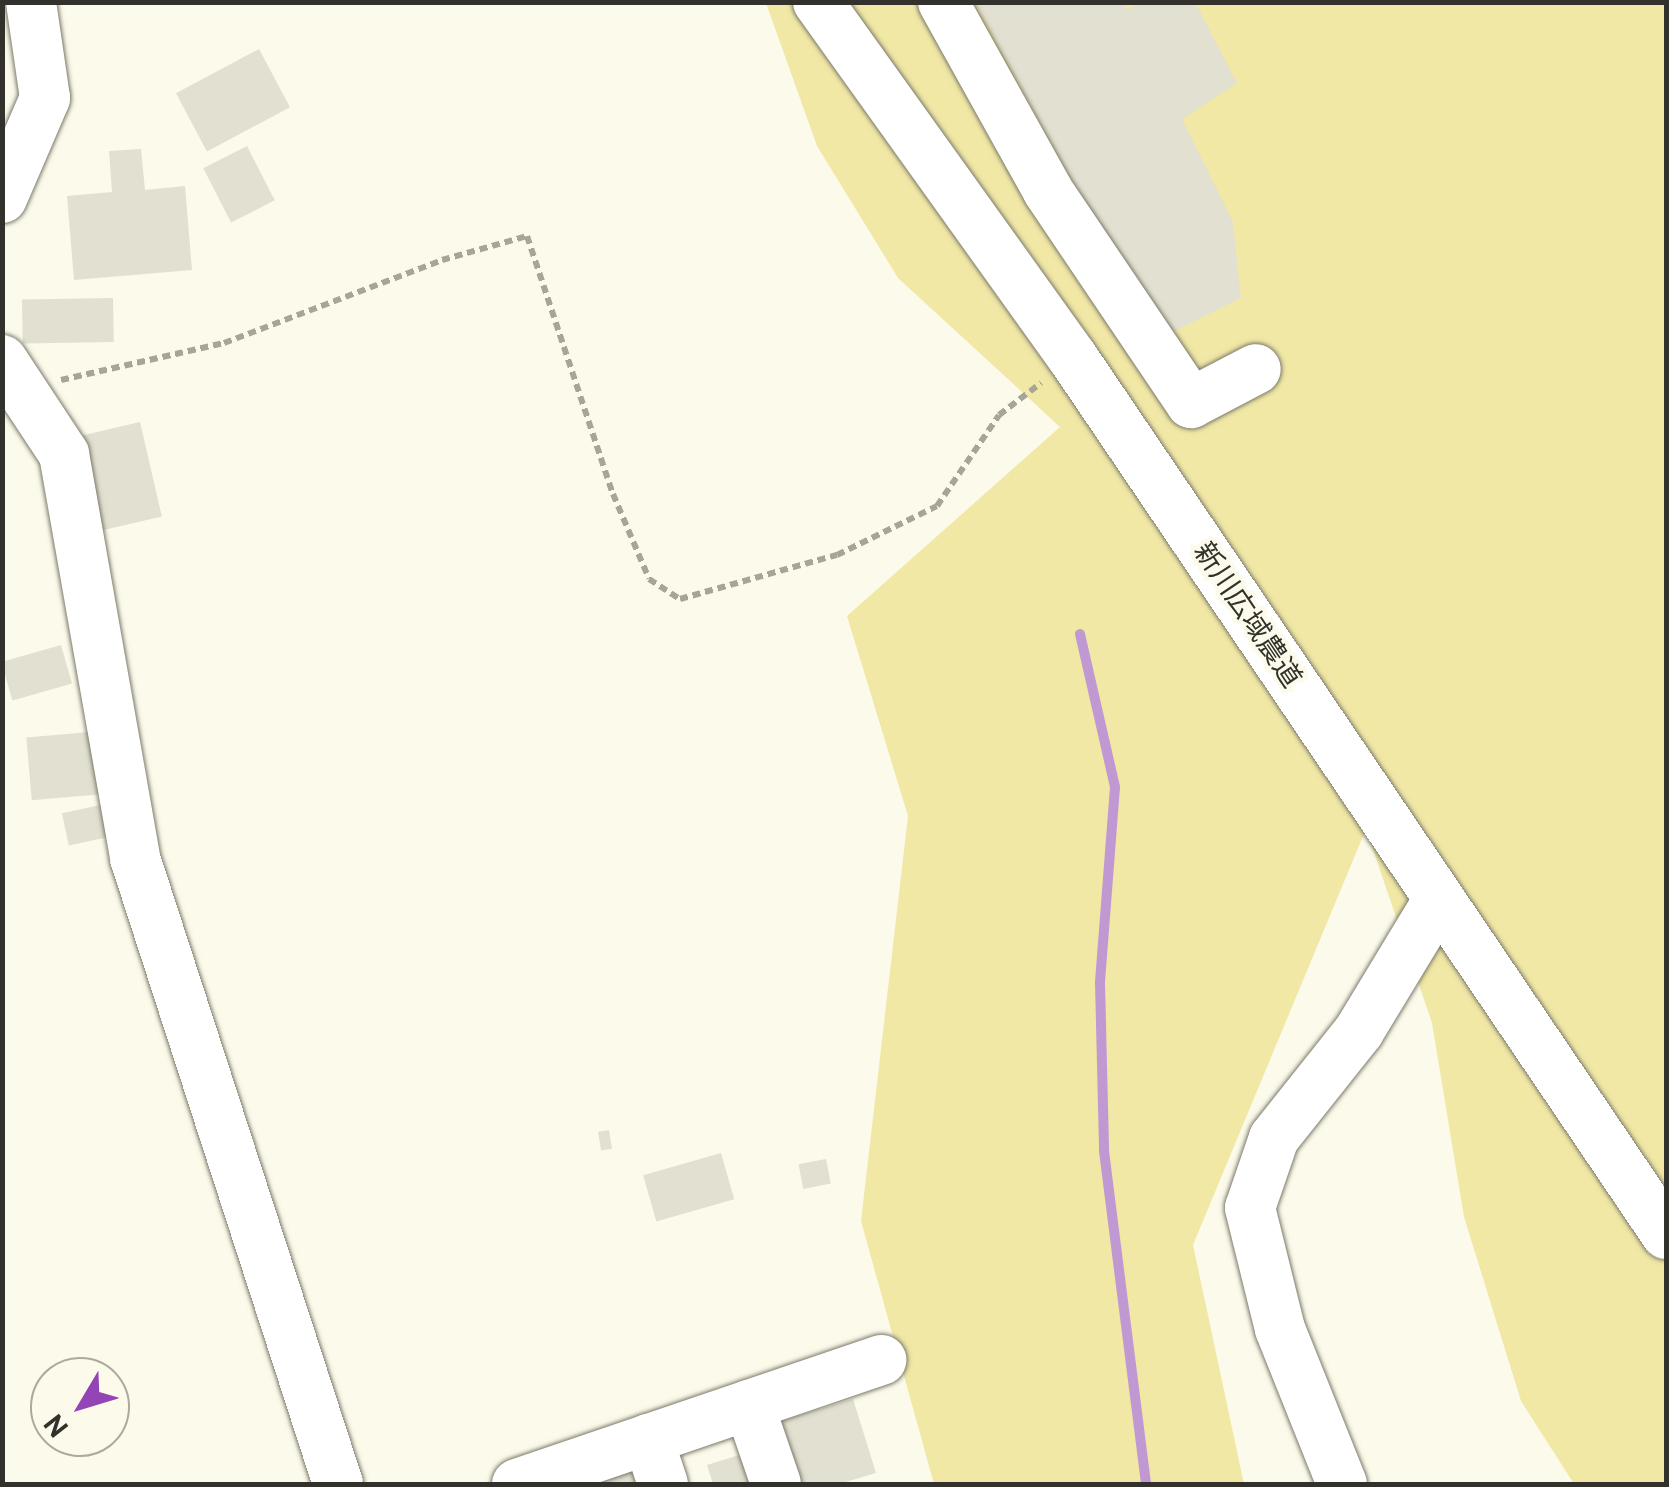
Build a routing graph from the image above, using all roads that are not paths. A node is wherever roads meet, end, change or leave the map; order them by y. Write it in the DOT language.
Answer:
graph roads {
  1 [pos="31,2"];
  2 [pos="818,2"];
  3 [pos="943,2"];
  4 [pos="2,198"];
  5 [pos="1256,369"];
  6 [pos="9,380"];
  7 [pos="1437,902"];
  8 [pos="1666,1234"];
  9 [pos="882,1360"];
  10 [pos="748,1405"];
  11 [pos="655,1462"];
  12 [pos="338,1484"];
  13 [pos="516,1484"];
  14 [pos="776,1484"];
  15 [pos="1342,1484"];
  1 -- 4 [label="street"];
  2 -- 7 [label="street, 新川広域農道"];
  3 -- 5 [label="street"];
  6 -- 12 [label="street"];
  7 -- 8 [label="street, 新川広域農道"];
  7 -- 15 [label="street"];
  9 -- 10 [label="street"];
  10 -- 11 [label="street"];
  10 -- 14 [label="street"];
  11 -- 13 [label="street"];
}
